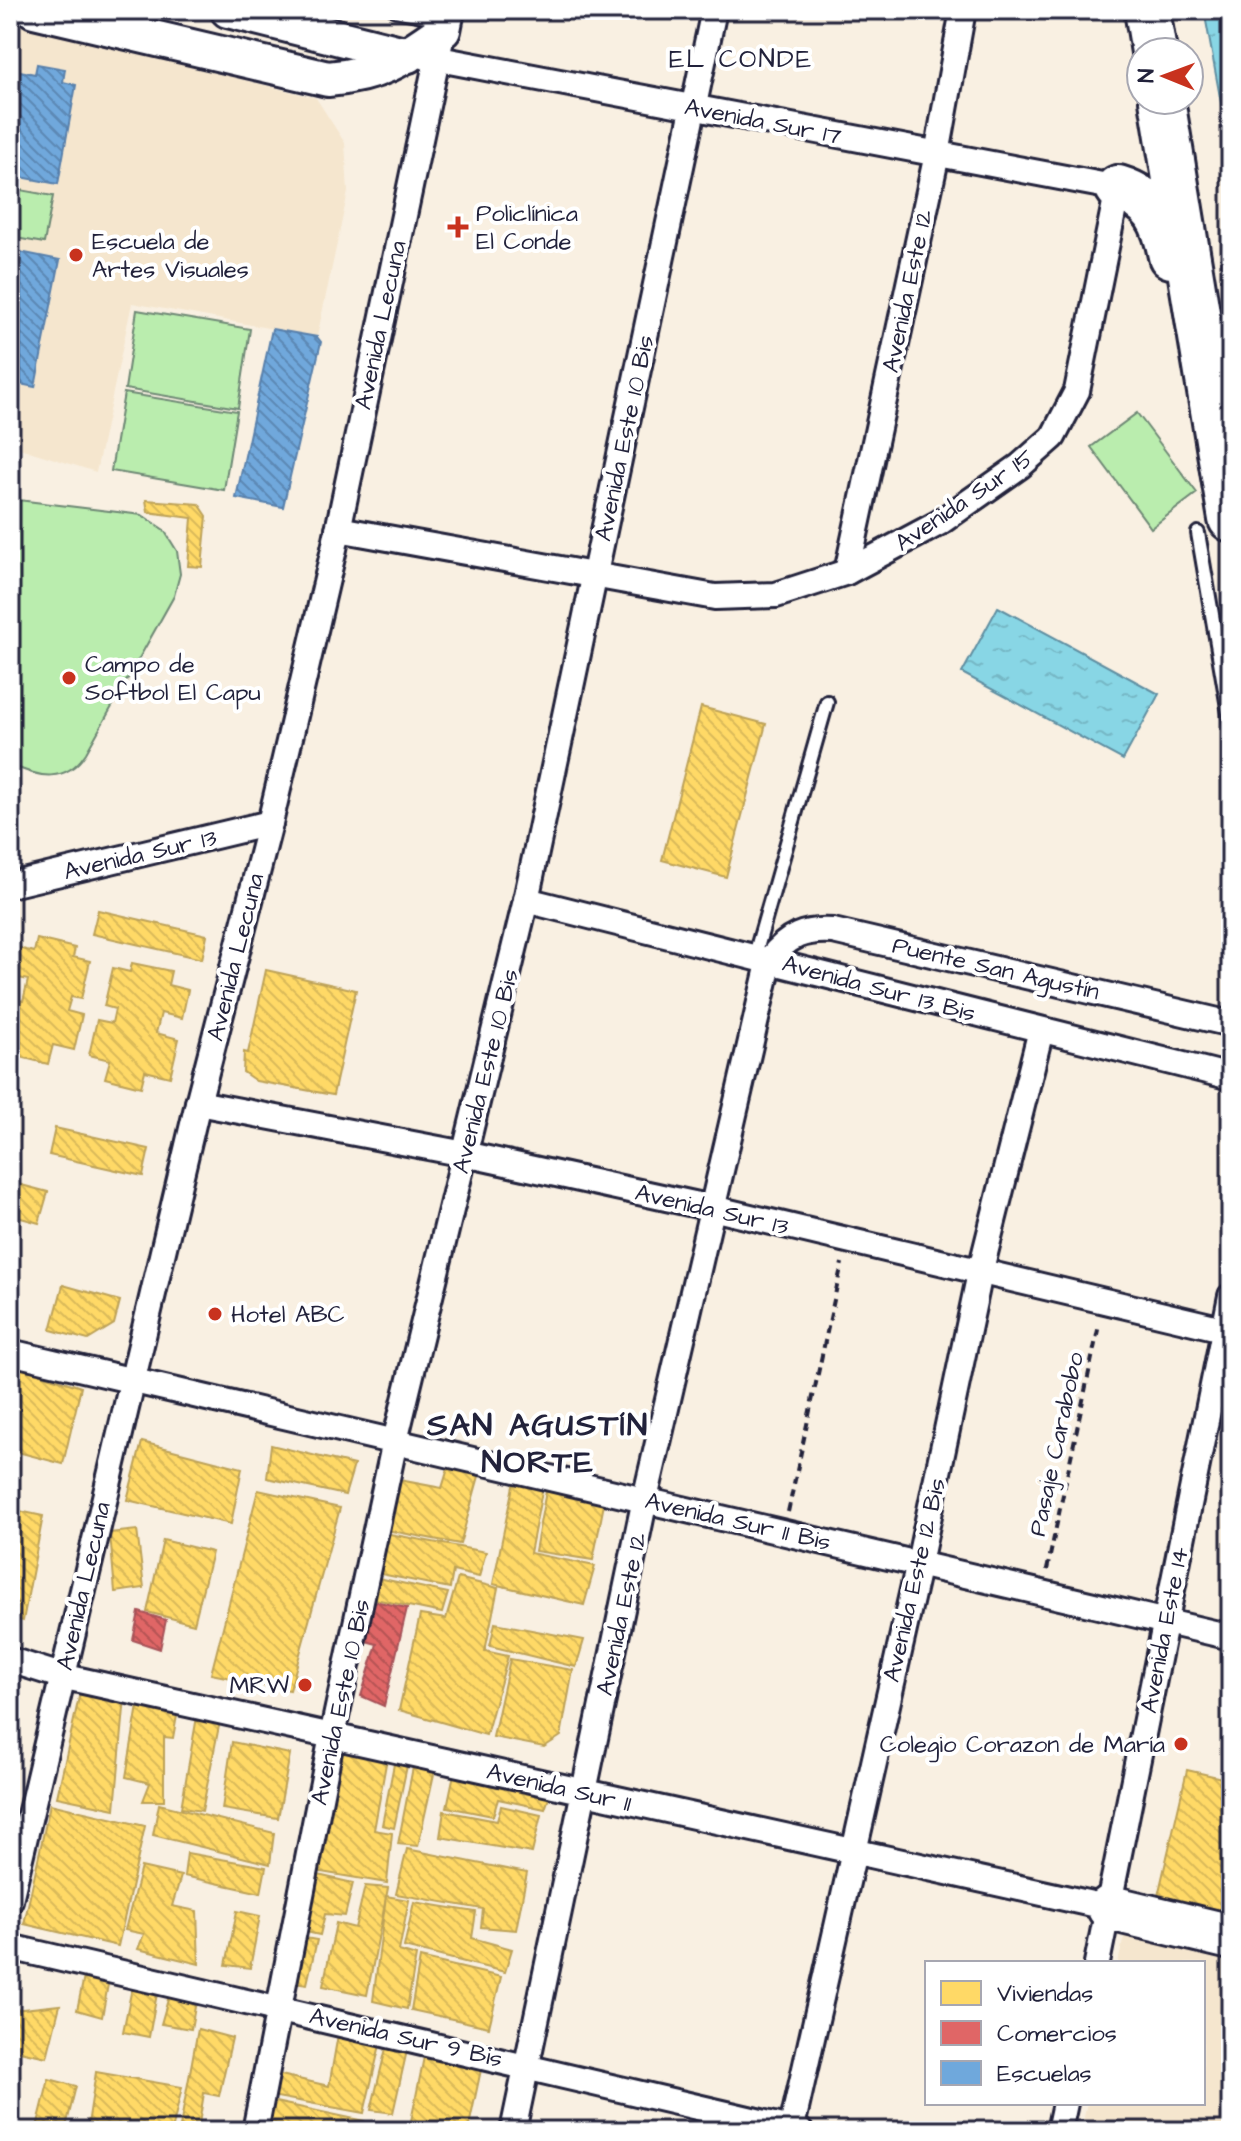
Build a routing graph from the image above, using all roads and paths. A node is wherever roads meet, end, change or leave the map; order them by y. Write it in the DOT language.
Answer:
graph roads {
  1 [pos="34,10"];
  2 [pos="228,10"];
  3 [pos="395,10"];
  4 [pos="714,10"];
  5 [pos="963,10"];
  6 [pos="1147,10"];
  7 [pos="436,34"];
  8 [pos="1151,36"];
  9 [pos="365,45"];
  10 [pos="328,79"];
  11 [pos="694,108"];
  12 [pos="1164,116"];
  13 [pos="937,154"];
  14 [pos="1118,188"];
  15 [pos="338,529"];
  16 [pos="1220,531"];
  17 [pos="847,572"];
  18 [pos="595,575"];
  19 [pos="827,702"];
  20 [pos="1231,725"];
  21 [pos="270,823"];
  22 [pos="10,885"];
  23 [pos="526,900"];
  24 [pos="762,957"];
  25 [pos="1231,1024"];
  26 [pos="1041,1030"];
  27 [pos="1231,1077"];
  28 [pos="198,1103"];
  29 [pos="465,1154"];
  30 [pos="712,1208"];
  31 [pos="847,1241"];
  32 [pos="980,1273"];
  33 [pos="1231,1296"];
  34 [pos="1104,1302"];
  35 [pos="1223,1329"];
  36 [pos="10,1352"];
  37 [pos="132,1380"];
  38 [pos="395,1441"];
  39 [pos="645,1499"];
  40 [pos="784,1531"];
  41 [pos="919,1563"];
  42 [pos="1042,1592"];
  43 [pos="1165,1620"];
  44 [pos="1231,1637"];
  45 [pos="10,1660"];
  46 [pos="61,1676"];
  47 [pos="332,1736"];
  48 [pos="583,1792"];
  49 [pos="851,1851"];
  50 [pos="10,1900"];
  51 [pos="1110,1908"];
  52 [pos="1231,1937"];
  53 [pos="10,1947"];
  54 [pos="1097,1961"];
  55 [pos="277,2007"];
  56 [pos="530,2066"];
  57 [pos="1065,2105"];
  58 [pos="794,2130"];
  59 [pos="255,2131"];
  60 [pos="513,2131"];
  61 [pos="1059,2131"];
  1 -- 10 [label="main road"];
  2 -- 9 [label="main road, Avenida Sur 17"];
  3 -- 7 [label="lane"];
  4 -- 11 [label="street, Avenida Este 10 Bis"];
  5 -- 13 [label="street, Avenida Este 12"];
  6 -- 8 [label="highway"];
  7 -- 9 [label="main road, Avenida Sur 17"];
  7 -- 10 [label="main road"];
  7 -- 11 [label="street, Avenida Sur 17"];
  7 -- 15 [label="street, Avenida Lecuna"];
  9 -- 10 [label="main road"];
  11 -- 13 [label="street, Avenida Sur 17"];
  11 -- 18 [label="street, Avenida Este 10 Bis"];
  12 -- 16 [label="highway"];
  13 -- 14 [label="street, Avenida Sur 17"];
  13 -- 17 [label="street, Avenida Este 12"];
  14 -- 16 [label="highway"];
  14 -- 17 [label="street, Avenida Sur 15"];
  15 -- 18 [label="street, Avenida Sur 15"];
  15 -- 21 [label="street, Avenida Lecuna"];
  16 -- 20 [label="lane"];
  17 -- 18 [label="street, Avenida Sur 15"];
  18 -- 23 [label="street, Avenida Este 10 Bis"];
  19 -- 24 [label="lane"];
  21 -- 22 [label="street, Avenida Sur 13"];
  21 -- 28 [label="street, Avenida Lecuna"];
  23 -- 24 [label="street, Avenida Sur 13 Bis"];
  23 -- 29 [label="street, Avenida Este 10 Bis"];
  24 -- 25 [label="street, Puente San Agustín"];
  24 -- 26 [label="street, Avenida Sur 13 Bis"];
  24 -- 30 [label="street, Avenida Este 12"];
  26 -- 27 [label="street, Avenida Sur 13 Bis"];
  26 -- 32 [label="street, Avenida Este 12 Bis"];
  28 -- 29 [label="street, Avenida Sur 13"];
  28 -- 37 [label="street, Avenida Lecuna"];
  29 -- 30 [label="street, Avenida Sur 13"];
  29 -- 38 [label="street, Avenida Este 10 Bis"];
  30 -- 31 [label="street, Avenida Sur 13"];
  30 -- 39 [label="street, Avenida Este 12"];
  31 -- 32 [label="street, Avenida Sur 13"];
  31 -- 40 [label="path"];
  32 -- 34 [label="street, Avenida Sur 13"];
  32 -- 41 [label="street, Avenida Este 12 Bis"];
  33 -- 35 [label="street, Avenida Este 14"];
  34 -- 35 [label="street, Avenida Sur 13"];
  34 -- 42 [label="path, Pasaje Carabobo"];
  35 -- 43 [label="street, Avenida Este 14"];
  36 -- 37 [label="street, Avenida Sur 11 Bis"];
  37 -- 38 [label="street, Avenida Sur 11 Bis"];
  37 -- 46 [label="street, Avenida Lecuna"];
  38 -- 39 [label="street, Avenida Sur 11 Bis"];
  38 -- 47 [label="street, Avenida Este 10 Bis"];
  39 -- 40 [label="street, Avenida Sur 11 Bis"];
  39 -- 48 [label="street, Avenida Este 12"];
  40 -- 41 [label="street, Avenida Sur 11 Bis"];
  41 -- 42 [label="street, Avenida Sur 11 Bis"];
  41 -- 49 [label="street, Avenida Este 12 Bis"];
  42 -- 43 [label="street, Avenida Sur 11 Bis"];
  43 -- 44 [label="street, Avenida Sur 11 Bis"];
  43 -- 51 [label="street, Avenida Este 14"];
  45 -- 46 [label="street, Avenida Sur 11"];
  46 -- 47 [label="street, Avenida Sur 11"];
  46 -- 50 [label="street, Avenida Lecuna"];
  47 -- 48 [label="street, Avenida Sur 11"];
  47 -- 55 [label="street, Avenida Este 10 Bis"];
  48 -- 49 [label="street, Avenida Sur 11"];
  48 -- 56 [label="street, Avenida Este 12"];
  49 -- 51 [label="street, Avenida Sur 11"];
  49 -- 58 [label="street, Avenida Este 12 Bis"];
  51 -- 52 [label="highway"];
  51 -- 54 [label="street, Avenida Este 14"];
  53 -- 55 [label="street, Avenida Sur 9 Bis"];
  55 -- 56 [label="street, Avenida Sur 9 Bis"];
  55 -- 59 [label="street, Avenida Este 10 Bis"];
  56 -- 58 [label="street, Avenida Sur 9 Bis"];
  56 -- 60 [label="street, Avenida Este 12"];
  57 -- 61 [label="street"];
}
